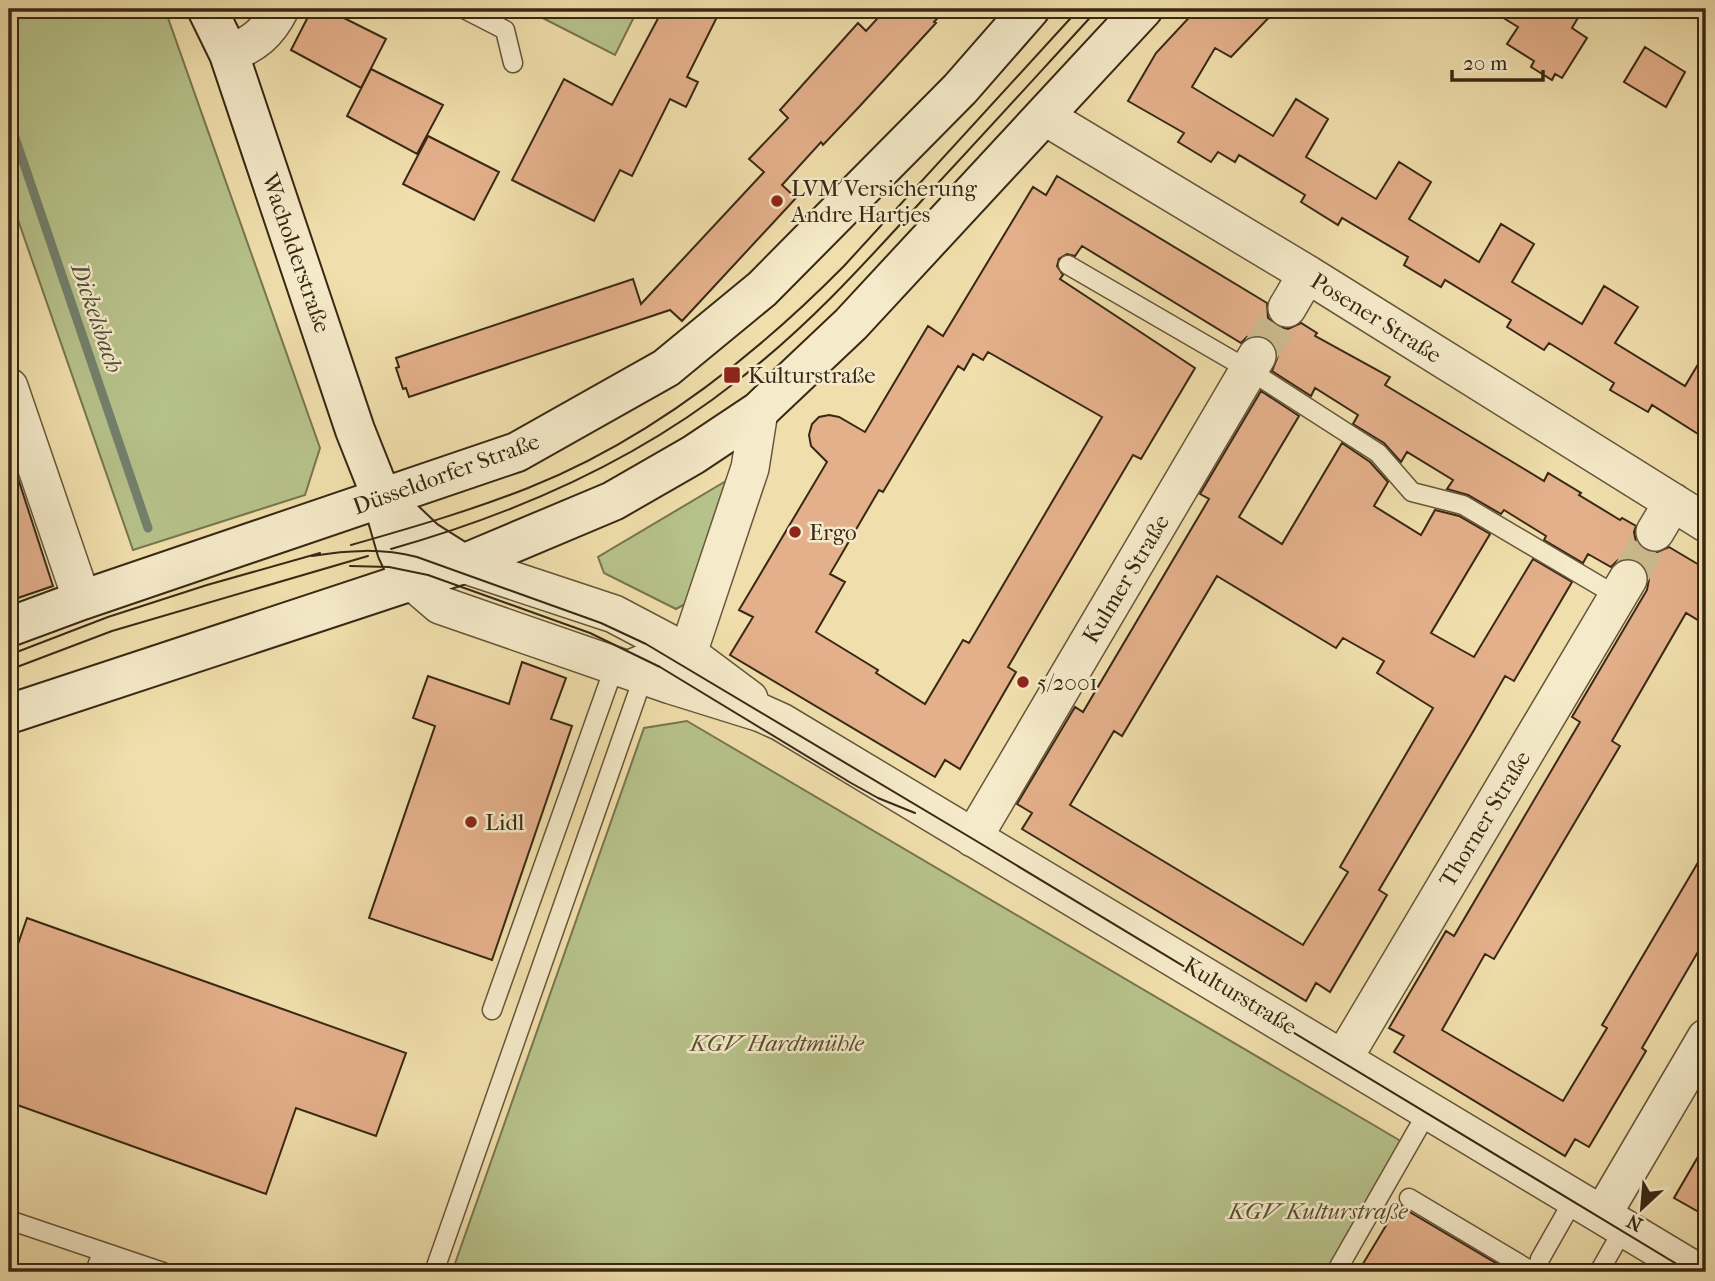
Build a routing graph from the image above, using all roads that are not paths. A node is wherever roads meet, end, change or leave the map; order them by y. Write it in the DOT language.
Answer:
graph roads {
  1 [pos="207,9"];
  2 [pos="280,9"];
  3 [pos="464,9"];
  4 [pos="1030,9"];
  5 [pos="1143,9"];
  6 [pos="229,54"];
  7 [pos="513,63"];
  8 [pos="1044,116"];
  9 [pos="1068,265"];
  10 [pos="1307,274"];
  11 [pos="1287,308"];
  12 [pos="1253,363"];
  13 [pos="9,387"];
  14 [pos="759,411"];
  15 [pos="382,498"];
  16 [pos="1706,523"];
  17 [pos="463,564"];
  18 [pos="411,580"];
  19 [pos="1622,587"];
  20 [pos="82,600"];
  21 [pos="9,628"];
  22 [pos="677,648"];
  23 [pos="630,670"];
  24 [pos="9,714"];
  25 [pos="771,717"];
  26 [pos="973,838"];
  27 [pos="492,1010"];
  28 [pos="1706,1038"];
  29 [pos="1343,1059"];
  30 [pos="1428,1111"];
  31 [pos="1409,1198"];
  32 [pos="1600,1214"];
  33 [pos="9,1220"];
  34 [pos="102,1252"];
  35 [pos="95,1272"];
  36 [pos="163,1272"];
  37 [pos="434,1272"];
  38 [pos="1336,1272"];
  39 [pos="1535,1272"];
  40 [pos="1599,1272"];
  41 [pos="1697,1272"];
  1 -- 6 [label="main road, Wacholderstraße"];
  2 -- 6 [label="street"];
  3 -- 7 [label="lane"];
  4 -- 15 [label="main road, Düsseldorfer Straße"];
  5 -- 8 [label="main road"];
  6 -- 15 [label="main road, Wacholderstraße"];
  8 -- 10 [label="street, Posener Straße"];
  8 -- 14 [label="main road"];
  9 -- 12 [label="lane"];
  10 -- 11 [label="street"];
  10 -- 16 [label="street, Posener Straße"];
  12 -- 19 [label="lane"];
  12 -- 26 [label="street, Kulmer Straße"];
  13 -- 20 [label="street"];
  14 -- 17 [label="main road"];
  14 -- 22 [label="street"];
  15 -- 17 [label="main road, Wacholderstraße"];
  15 -- 18 [label="main road, Wacholderstraße"];
  15 -- 20 [label="main road, Düsseldorfer Straße"];
  17 -- 18 [label="main road"];
  17 -- 22 [label="street, Kulturstraße"];
  18 -- 23 [label="street, Kulturstraße"];
  18 -- 24 [label="main road"];
  19 -- 29 [label="street, Thorner Straße"];
  20 -- 21 [label="main road, Düsseldorfer Straße"];
  22 -- 23 [label="street"];
  22 -- 25 [label="street, Kulturstraße"];
  23 -- 25 [label="street, Kulturstraße"];
  23 -- 27 [label="lane"];
  23 -- 37 [label="lane"];
  25 -- 26 [label="street, Kulturstraße"];
  26 -- 29 [label="street, Kulturstraße"];
  28 -- 32 [label="street"];
  29 -- 30 [label="street, Kulturstraße"];
  30 -- 32 [label="street, Kulturstraße"];
  30 -- 38 [label="lane"];
  31 -- 39 [label="lane"];
  32 -- 39 [label="lane"];
  32 -- 40 [label="lane"];
  32 -- 41 [label="street, Kulturstraße"];
  33 -- 34 [label="lane"];
  34 -- 35 [label="lane"];
  34 -- 36 [label="lane"];
}
